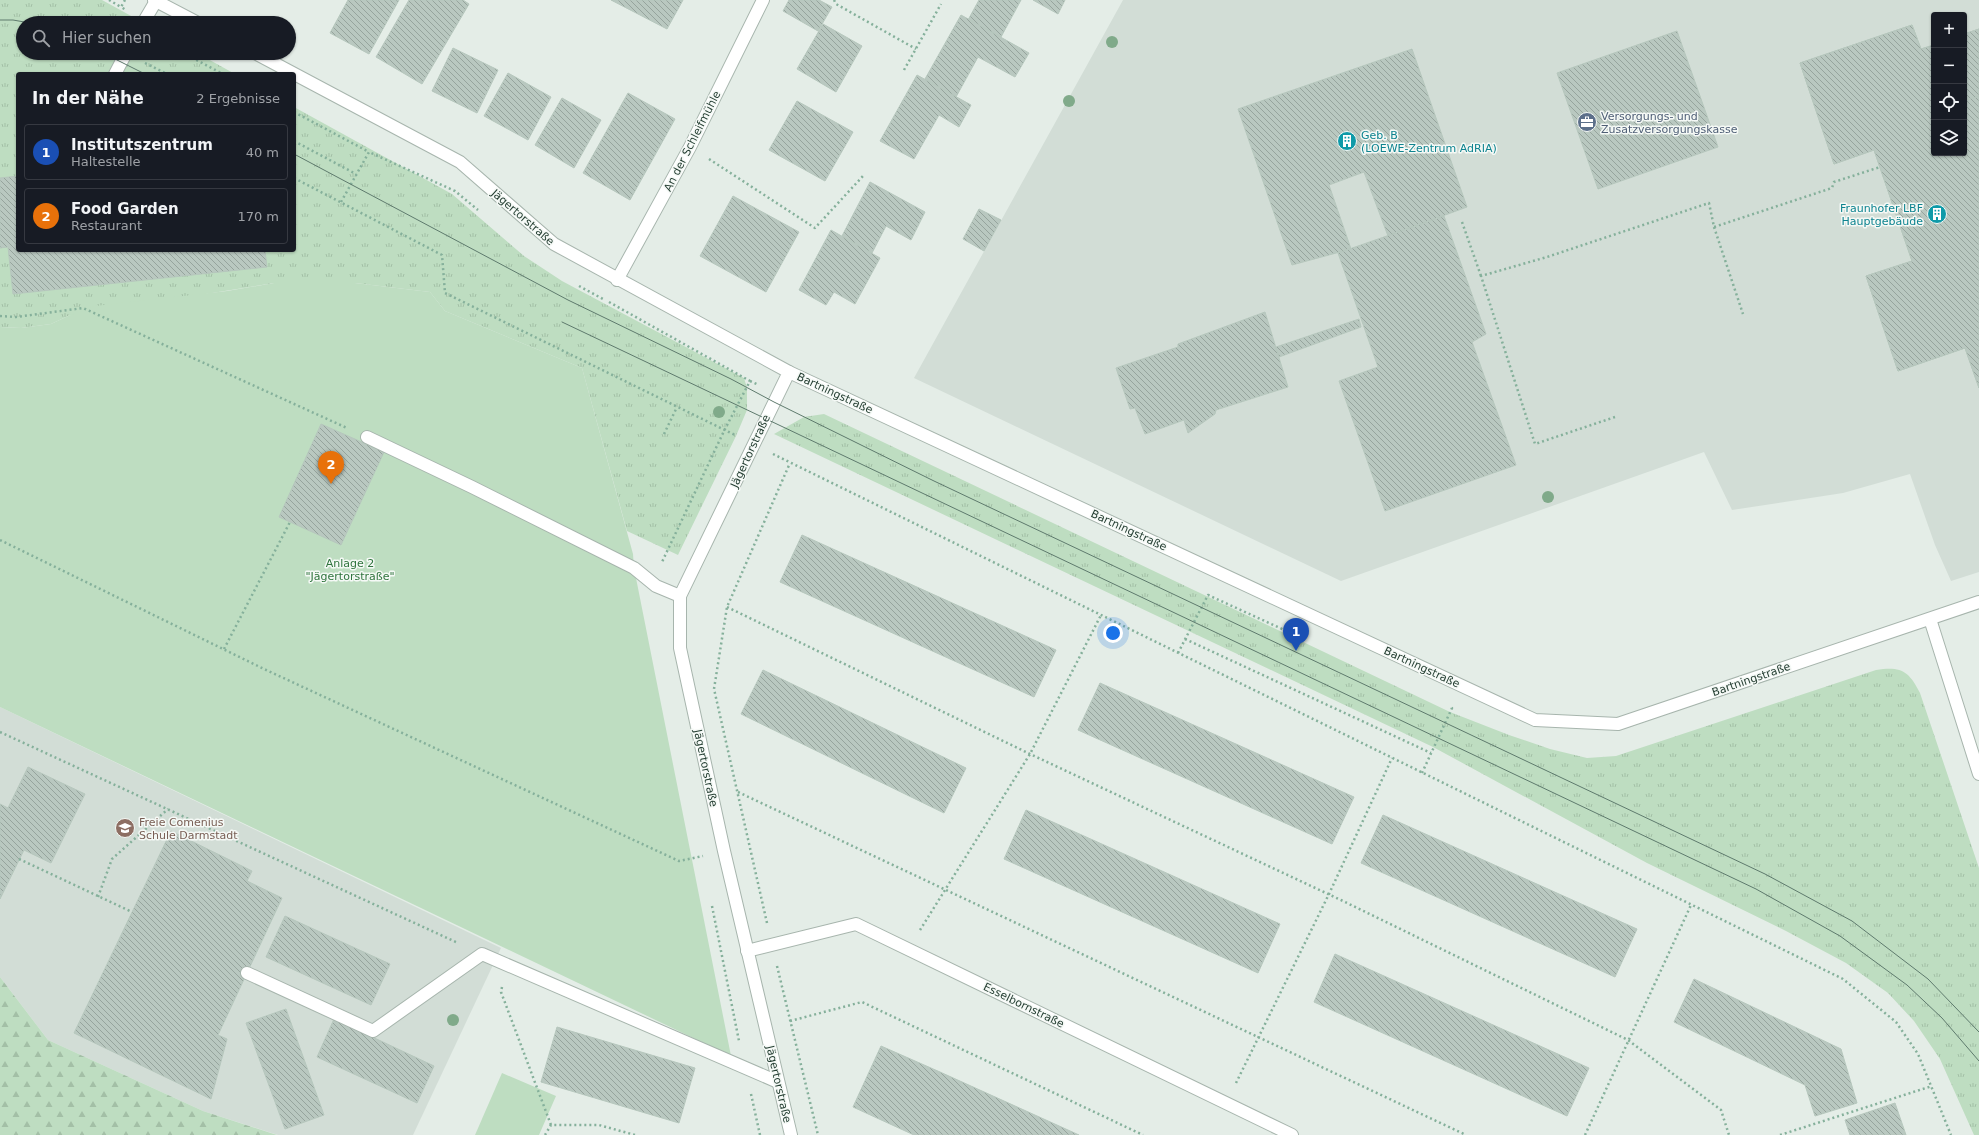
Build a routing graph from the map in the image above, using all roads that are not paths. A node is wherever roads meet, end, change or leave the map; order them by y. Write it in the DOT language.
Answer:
graph roads {
  1 [pos="155,0"];
  2 [pos="763,0"];
  3 [pos="147,16"];
  4 [pos="185,16"];
  5 [pos="122,60"];
  6 [pos="267,60"];
  7 [pos="116,72"];
  8 [pos="290,72"];
  9 [pos="296,75"];
  10 [pos="617,280"];
  11 [pos="789,372"];
  12 [pos="367,437"];
  13 [pos="680,596"];
  14 [pos="1979,602"];
  15 [pos="1930,619"];
  16 [pos="1979,774"];
  17 [pos="747,951"];
  18 [pos="247,972"];
  19 [pos="778,1082"];
  20 [pos="791,1135"];
  21 [pos="1292,1135"];
  1 -- 3 [label="street"];
  1 -- 4 [label="street"];
  2 -- 10 [label="street, An der Schleifmühle"];
  5 -- 7 [label="street"];
  6 -- 8 [label="street, Jägertorstraße"];
  9 -- 10 [label="street, Jägertorstraße"];
  10 -- 11 [label="street, Jägertorstraße"];
  11 -- 13 [label="street, Jägertorstraße"];
  11 -- 15 [label="street, Bartningstraße"];
  12 -- 13 [label="street"];
  13 -- 17 [label="street, Jägertorstraße"];
  14 -- 15 [label="street, Bartningstraße"];
  15 -- 16 [label="street"];
  17 -- 19 [label="street, Jägertorstraße"];
  17 -- 21 [label="street, Esselbornstraße"];
  18 -- 19 [label="street"];
  19 -- 20 [label="street, Jägertorstraße"];
}
